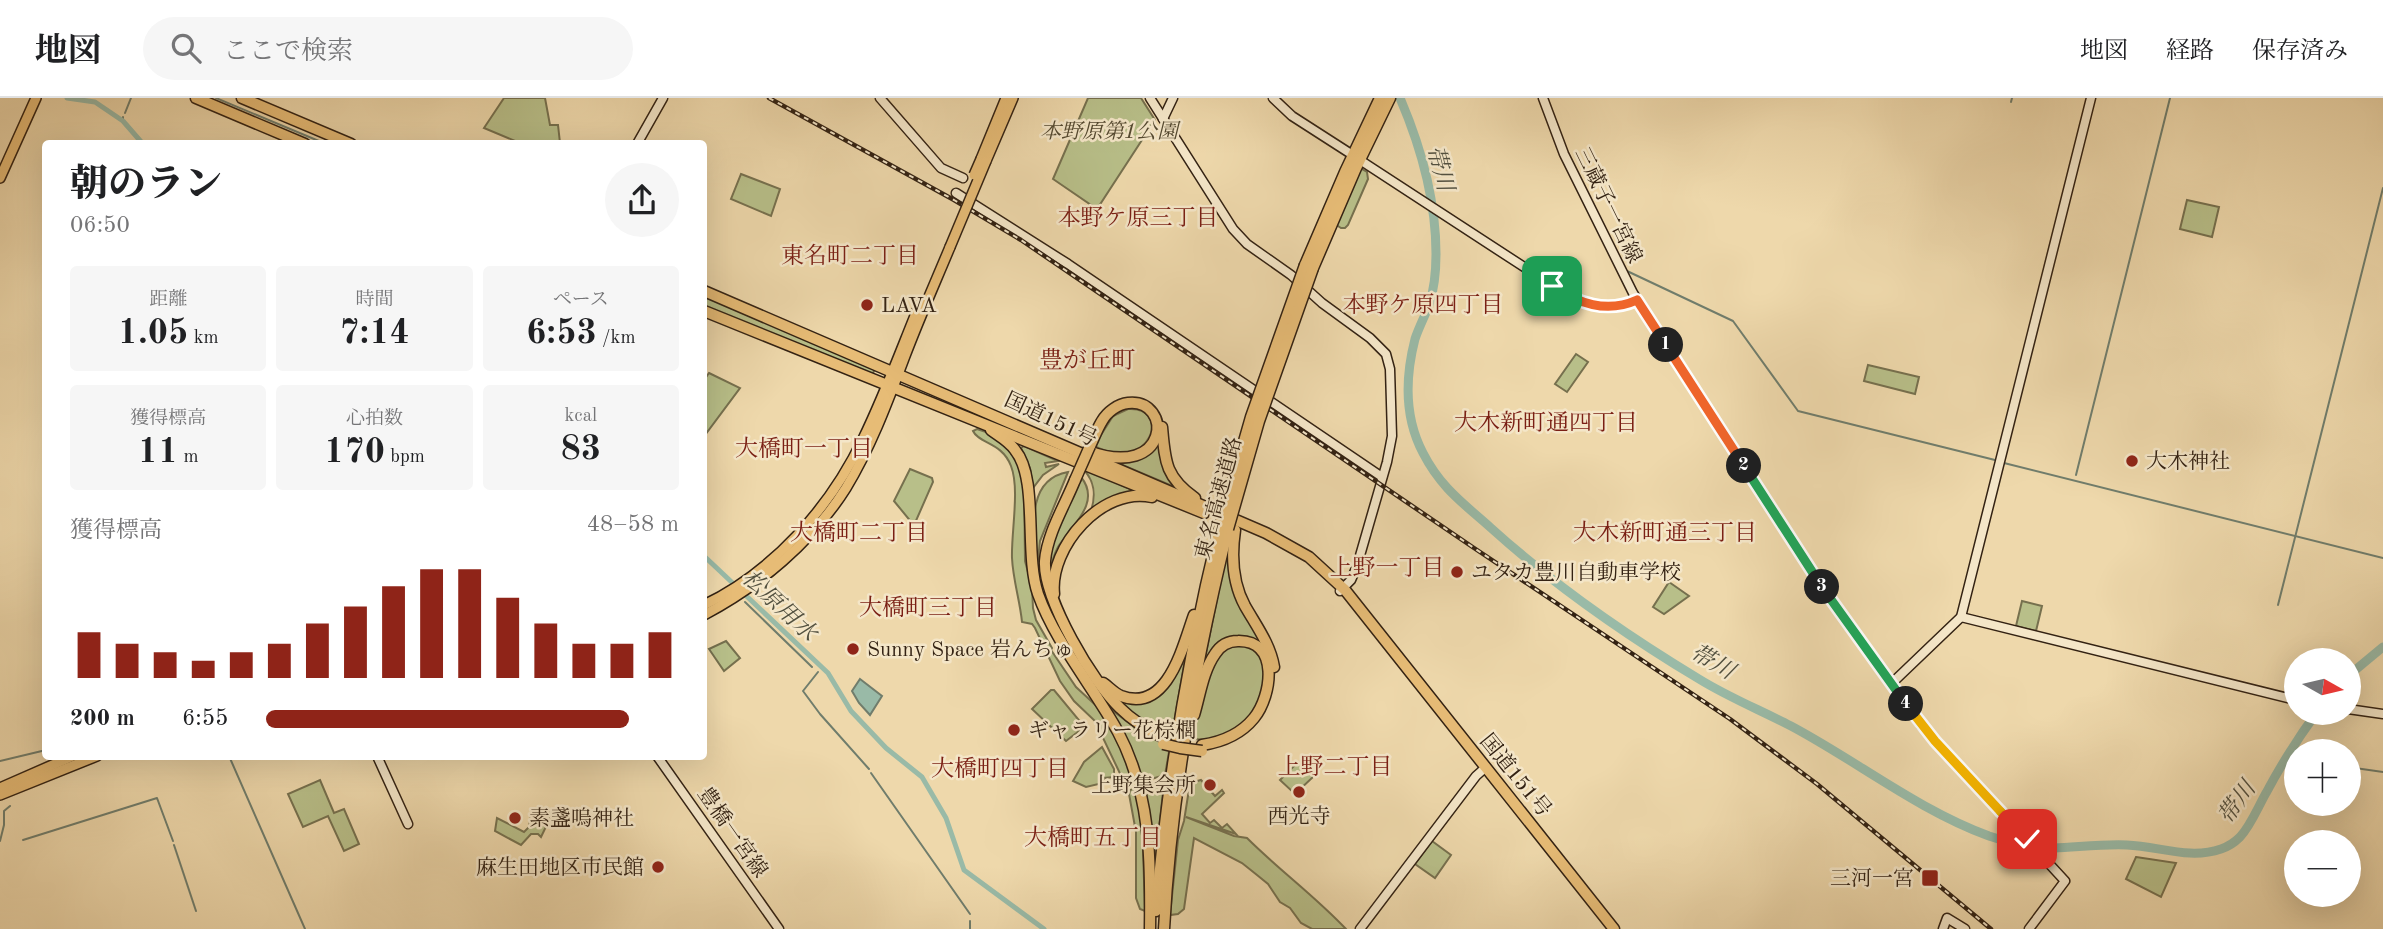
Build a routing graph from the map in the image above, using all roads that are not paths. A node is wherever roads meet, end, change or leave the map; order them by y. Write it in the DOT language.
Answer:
graph roads {
  1 [pos="36,98"];
  2 [pos="196,98"];
  3 [pos="242,98"];
  4 [pos="663,98"];
  5 [pos="880,98"];
  6 [pos="1006,98"];
  7 [pos="1013,98"];
  8 [pos="1150,98"];
  9 [pos="1173,98"];
  10 [pos="1273,98"];
  11 [pos="1543,98"];
  12 [pos="2091,98"];
  13 [pos="1386,100"];
  14 [pos="1163,118"];
  15 [pos="296,140"];
  16 [pos="342,140"];
  17 [pos="638,140"];
  18 [pos="1348,152"];
  19 [pos="984,160"];
  20 [pos="1363,162"];
  21 [pos="0,178"];
  22 [pos="963,178"];
  23 [pos="956,193"];
  24 [pos="1309,267"];
  25 [pos="707,292"];
  26 [pos="1637,300"];
  27 [pos="707,312"];
  28 [pos="895,372"];
  29 [pos="890,386"];
  30 [pos="1006,421"];
  31 [pos="983,422"];
  32 [pos="1087,445"];
  33 [pos="1382,477"];
  34 [pos="1176,502"];
  35 [pos="1211,509"];
  36 [pos="1228,528"];
  37 [pos="1210,564"];
  38 [pos="740,589"];
  39 [pos="1341,589"];
  40 [pos="707,605"];
  41 [pos="1053,612"];
  42 [pos="707,613"];
  43 [pos="1961,617"];
  44 [pos="1096,678"];
  45 [pos="1891,684"];
  46 [pos="1090,688"];
  47 [pos="2284,697"];
  48 [pos="2361,711"];
  49 [pos="2383,714"];
  50 [pos="1164,741"];
  51 [pos="1202,748"];
  52 [pos="64,760"];
  53 [pos="87,760"];
  54 [pos="379,760"];
  55 [pos="660,760"];
  56 [pos="1485,768"];
  57 [pos="1179,781"];
  58 [pos="0,789"];
  59 [pos="0,795"];
  60 [pos="408,824"];
  61 [pos="1158,907"];
  62 [pos="779,929"];
  63 [pos="1153,929"];
  64 [pos="1164,929"];
  65 [pos="1360,929"];
  66 [pos="1614,929"];
  67 [pos="1942,929"];
  68 [pos="1965,929"];
  69 [pos="2029,929"];
  1 -- 21 [label="main road"];
  2 -- 15 [label="highway"];
  3 -- 16 [label="highway"];
  4 -- 17 [label="street"];
  5 -- 22 [label="street"];
  6 -- 19 [label="main road"];
  7 -- 19 [label="main road"];
  8 -- 14 [label="street"];
  9 -- 14 [label="street"];
  10 -- 18 [label="street"];
  11 -- 26 [label="street, 三蔵子一宮線"];
  12 -- 43 [label="street"];
  13 -- 24 [label="highway, 東名高速道路"];
  14 -- 33 [label="street"];
  19 -- 28 [label="main road, bridge"];
  20 -- 26 [label="street"];
  23 -- 33 [label="street"];
  24 -- 36 [label="highway, 東名高速道路, bridge"];
  24 -- 36 [label="highway, 東名高速道路, bridge"];
  25 -- 28 [label="highway, 国道151号"];
  26 -- 45 [label="street, 三蔵子一宮線"];
  27 -- 29 [label="highway, 国道151号"];
  28 -- 29 [label="main road"];
  28 -- 30 [label="highway, 国道151号"];
  29 -- 31 [label="highway, 国道151号"];
  29 -- 38 [label="main road"];
  30 -- 32 [label="highway"];
  30 -- 35 [label="highway, 国道151号"];
  31 -- 34 [label="highway, 国道151号"];
  31 -- 41 [label="highway"];
  32 -- 35 [label="highway"];
  32 -- 41 [label="highway, bridge"];
  33 -- 39 [label="street"];
  34 -- 39 [label="highway, 国道151号"];
  34 -- 41 [label="highway"];
  35 -- 39 [label="highway, 国道151号"];
  36 -- 37 [label="highway, 東名高速道路"];
  36 -- 51 [label="highway"];
  36 -- 57 [label="highway, 東名高速道路"];
  37 -- 44 [label="highway"];
  37 -- 61 [label="highway, 東名高速道路"];
  38 -- 40 [label="main road"];
  38 -- 42 [label="main road"];
  39 -- 56 [label="highway, 国道151号"];
  41 -- 44 [label="highway"];
  41 -- 46 [label="highway"];
  43 -- 45 [label="street"];
  43 -- 47 [label="street"];
  44 -- 50 [label="highway"];
  45 -- 69 [label="street, 三蔵子一宮線"];
  46 -- 50 [label="highway"];
  46 -- 61 [label="highway"];
  48 -- 49 [label="street"];
  50 -- 51 [label="highway"];
  51 -- 57 [label="highway"];
  52 -- 58 [label="main road"];
  53 -- 59 [label="main road"];
  54 -- 60 [label="street"];
  55 -- 62 [label="street, 豊橋一宮線"];
  56 -- 65 [label="street"];
  56 -- 66 [label="highway, 国道151号"];
  57 -- 61 [label="highway, 東名高速道路"];
  61 -- 63 [label="highway"];
  61 -- 64 [label="highway, 東名高速道路"];
  67 -- 68 [label="street"];
}
